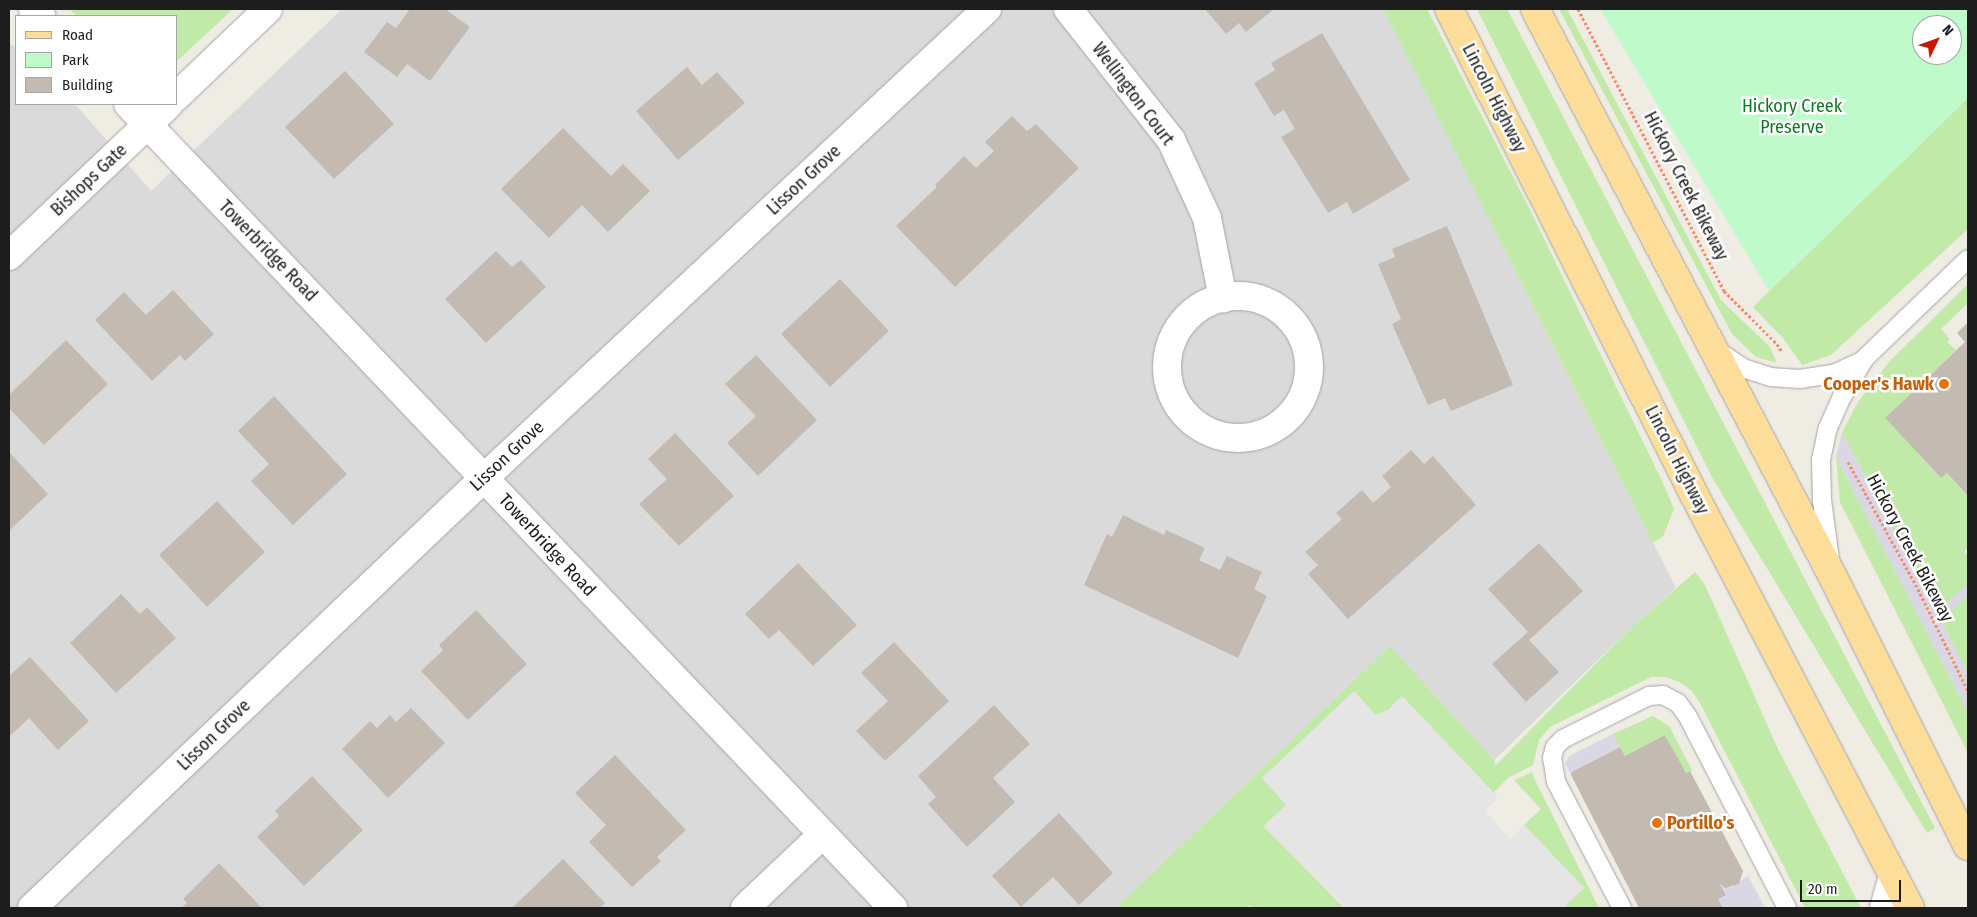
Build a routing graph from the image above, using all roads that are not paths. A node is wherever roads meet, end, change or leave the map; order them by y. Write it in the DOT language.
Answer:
graph roads {
  1 [pos="268,9"];
  2 [pos="988,9"];
  3 [pos="1068,9"];
  4 [pos="1449,9"];
  5 [pos="1535,9"];
  6 [pos="178,95"];
  7 [pos="129,105"];
  8 [pos="168,105"];
  9 [pos="148,124"];
  10 [pos="9,256"];
  11 [pos="1968,259"];
  12 [pos="1223,298"];
  13 [pos="1712,346"];
  14 [pos="1864,359"];
  15 [pos="484,478"];
  16 [pos="1832,575"];
  17 [pos="822,836"];
  18 [pos="1968,846"];
  19 [pos="1893,876"];
  20 [pos="32,908"];
  21 [pos="745,908"];
  22 [pos="893,908"];
  23 [pos="1622,908"];
  24 [pos="1787,908"];
  25 [pos="1884,908"];
  26 [pos="1910,908"];
  1 -- 6 [label="street"];
  2 -- 15 [label="street, Lisson Grove"];
  3 -- 12 [label="street, Wellington Court"];
  4 -- 19 [label="main road, Lincoln Highway"];
  5 -- 13 [label="main road"];
  7 -- 9 [label="street, Towerbridge Road"];
  8 -- 9 [label="street, Bishops Gate"];
  9 -- 10 [label="street, Bishops Gate"];
  9 -- 15 [label="street, Towerbridge Road"];
  11 -- 14 [label="lane"];
  12 -- 12 [label="street"];
  13 -- 14 [label="lane"];
  13 -- 16 [label="main road"];
  14 -- 16 [label="lane"];
  15 -- 17 [label="street, Towerbridge Road"];
  15 -- 20 [label="street, Lisson Grove"];
  16 -- 18 [label="main road"];
  17 -- 21 [label="street"];
  17 -- 22 [label="street, Towerbridge Road"];
  19 -- 25 [label="street"];
  19 -- 26 [label="main road, Lincoln Highway"];
  23 -- 24 [label="lane"];
}
